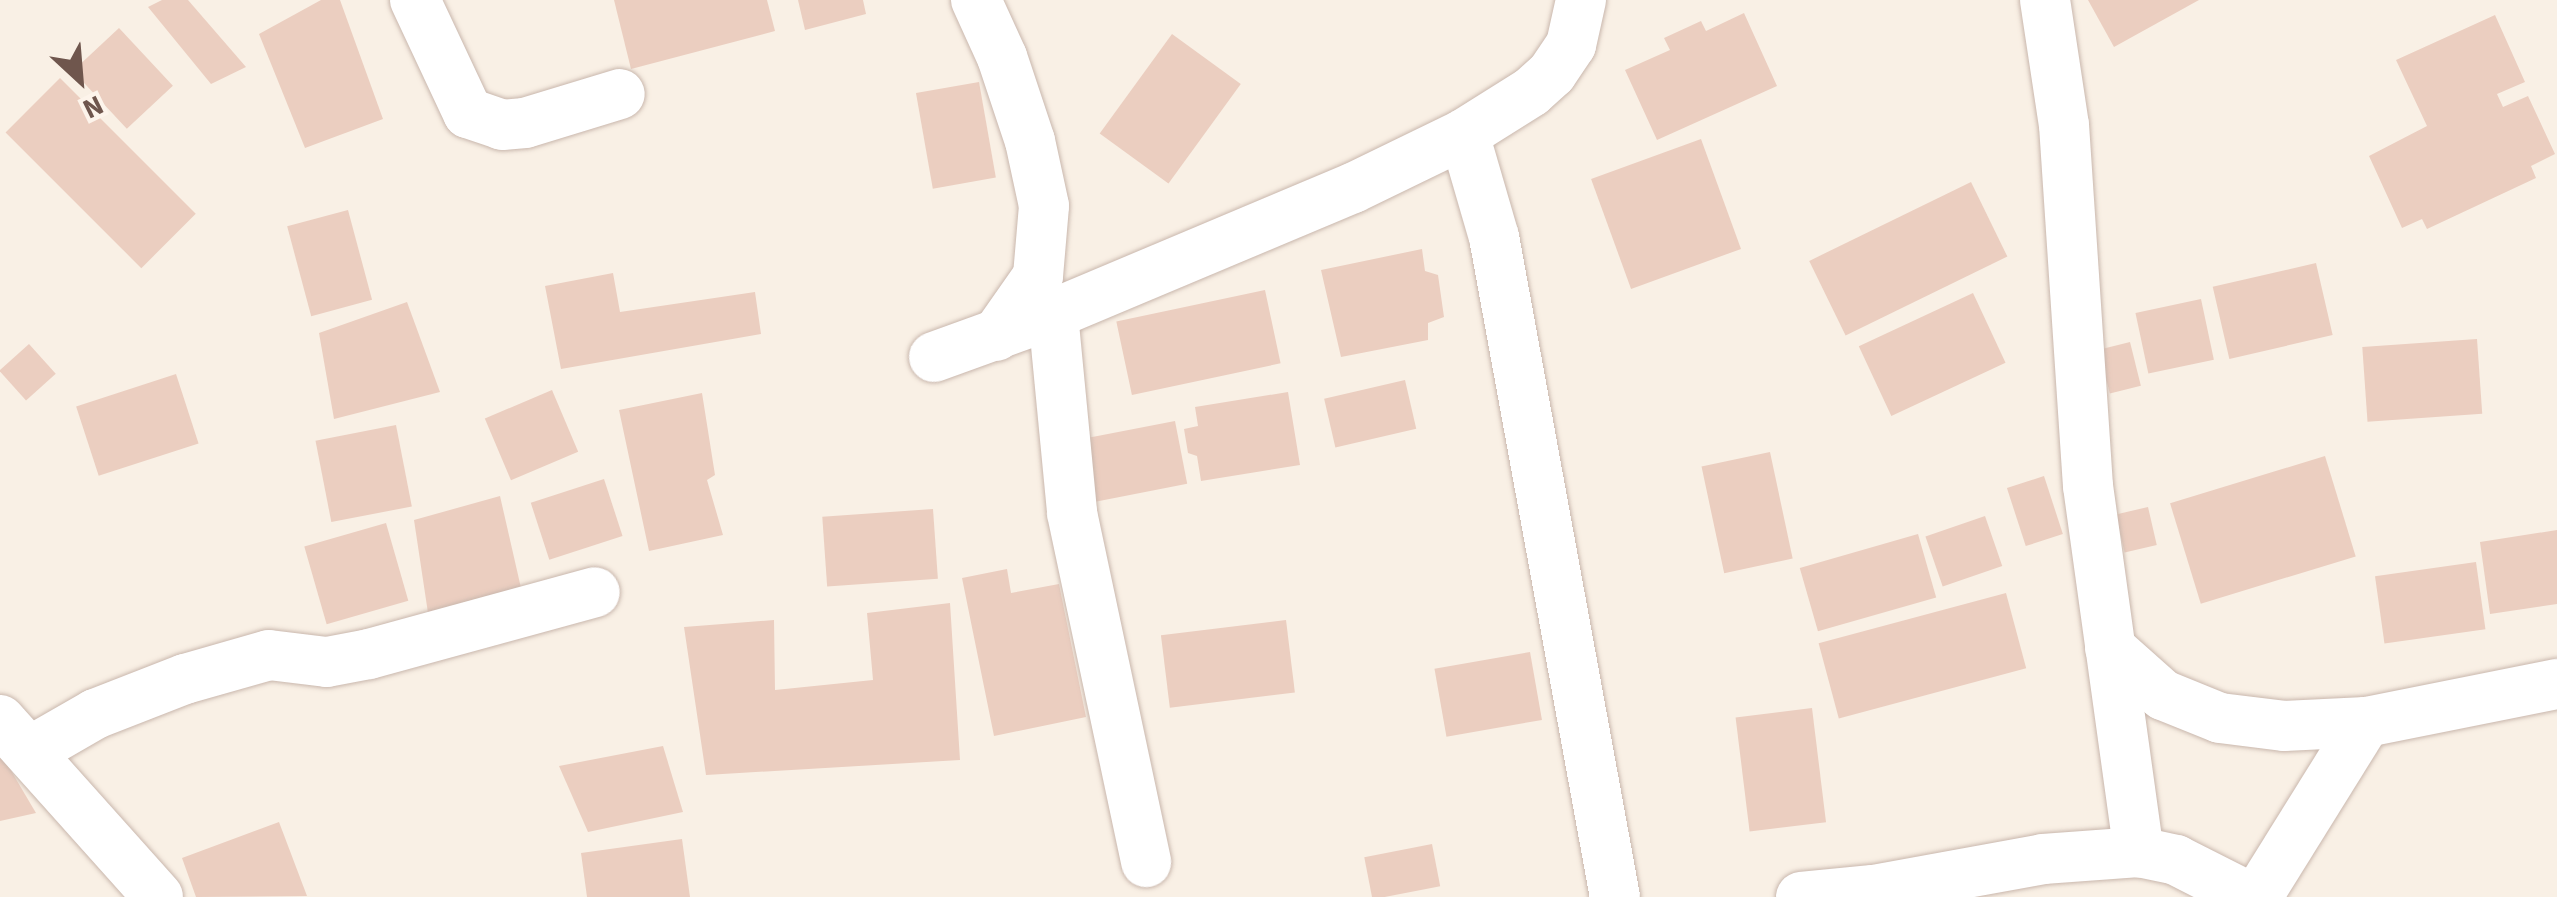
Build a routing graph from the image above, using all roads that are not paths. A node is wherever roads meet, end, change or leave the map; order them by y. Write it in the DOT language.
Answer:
graph roads {
  1 [pos="415,0"];
  2 [pos="976,0"];
  3 [pos="1581,0"];
  4 [pos="2045,0"];
  5 [pos="620,94"];
  6 [pos="1464,134"];
  7 [pos="1053,314"];
  8 [pos="996,336"];
  9 [pos="934,357"];
  10 [pos="595,592"];
  11 [pos="2110,648"];
  12 [pos="2557,684"];
  13 [pos="2366,722"];
  14 [pos="14,736"];
  15 [pos="2139,852"];
  16 [pos="1146,862"];
  17 [pos="158,897"];
  18 [pos="1615,897"];
  19 [pos="1800,897"];
  20 [pos="2249,897"];
  21 [pos="2258,897"];
  1 -- 5 [label="street"];
  2 -- 8 [label="street"];
  3 -- 6 [label="street"];
  4 -- 11 [label="street"];
  6 -- 7 [label="street"];
  6 -- 18 [label="street"];
  7 -- 8 [label="street"];
  7 -- 16 [label="street"];
  8 -- 9 [label="street"];
  10 -- 14 [label="street"];
  11 -- 13 [label="street"];
  11 -- 15 [label="street"];
  12 -- 13 [label="street"];
  13 -- 21 [label="street"];
  14 -- 17 [label="street"];
  15 -- 19 [label="street"];
  15 -- 20 [label="street"];
}
